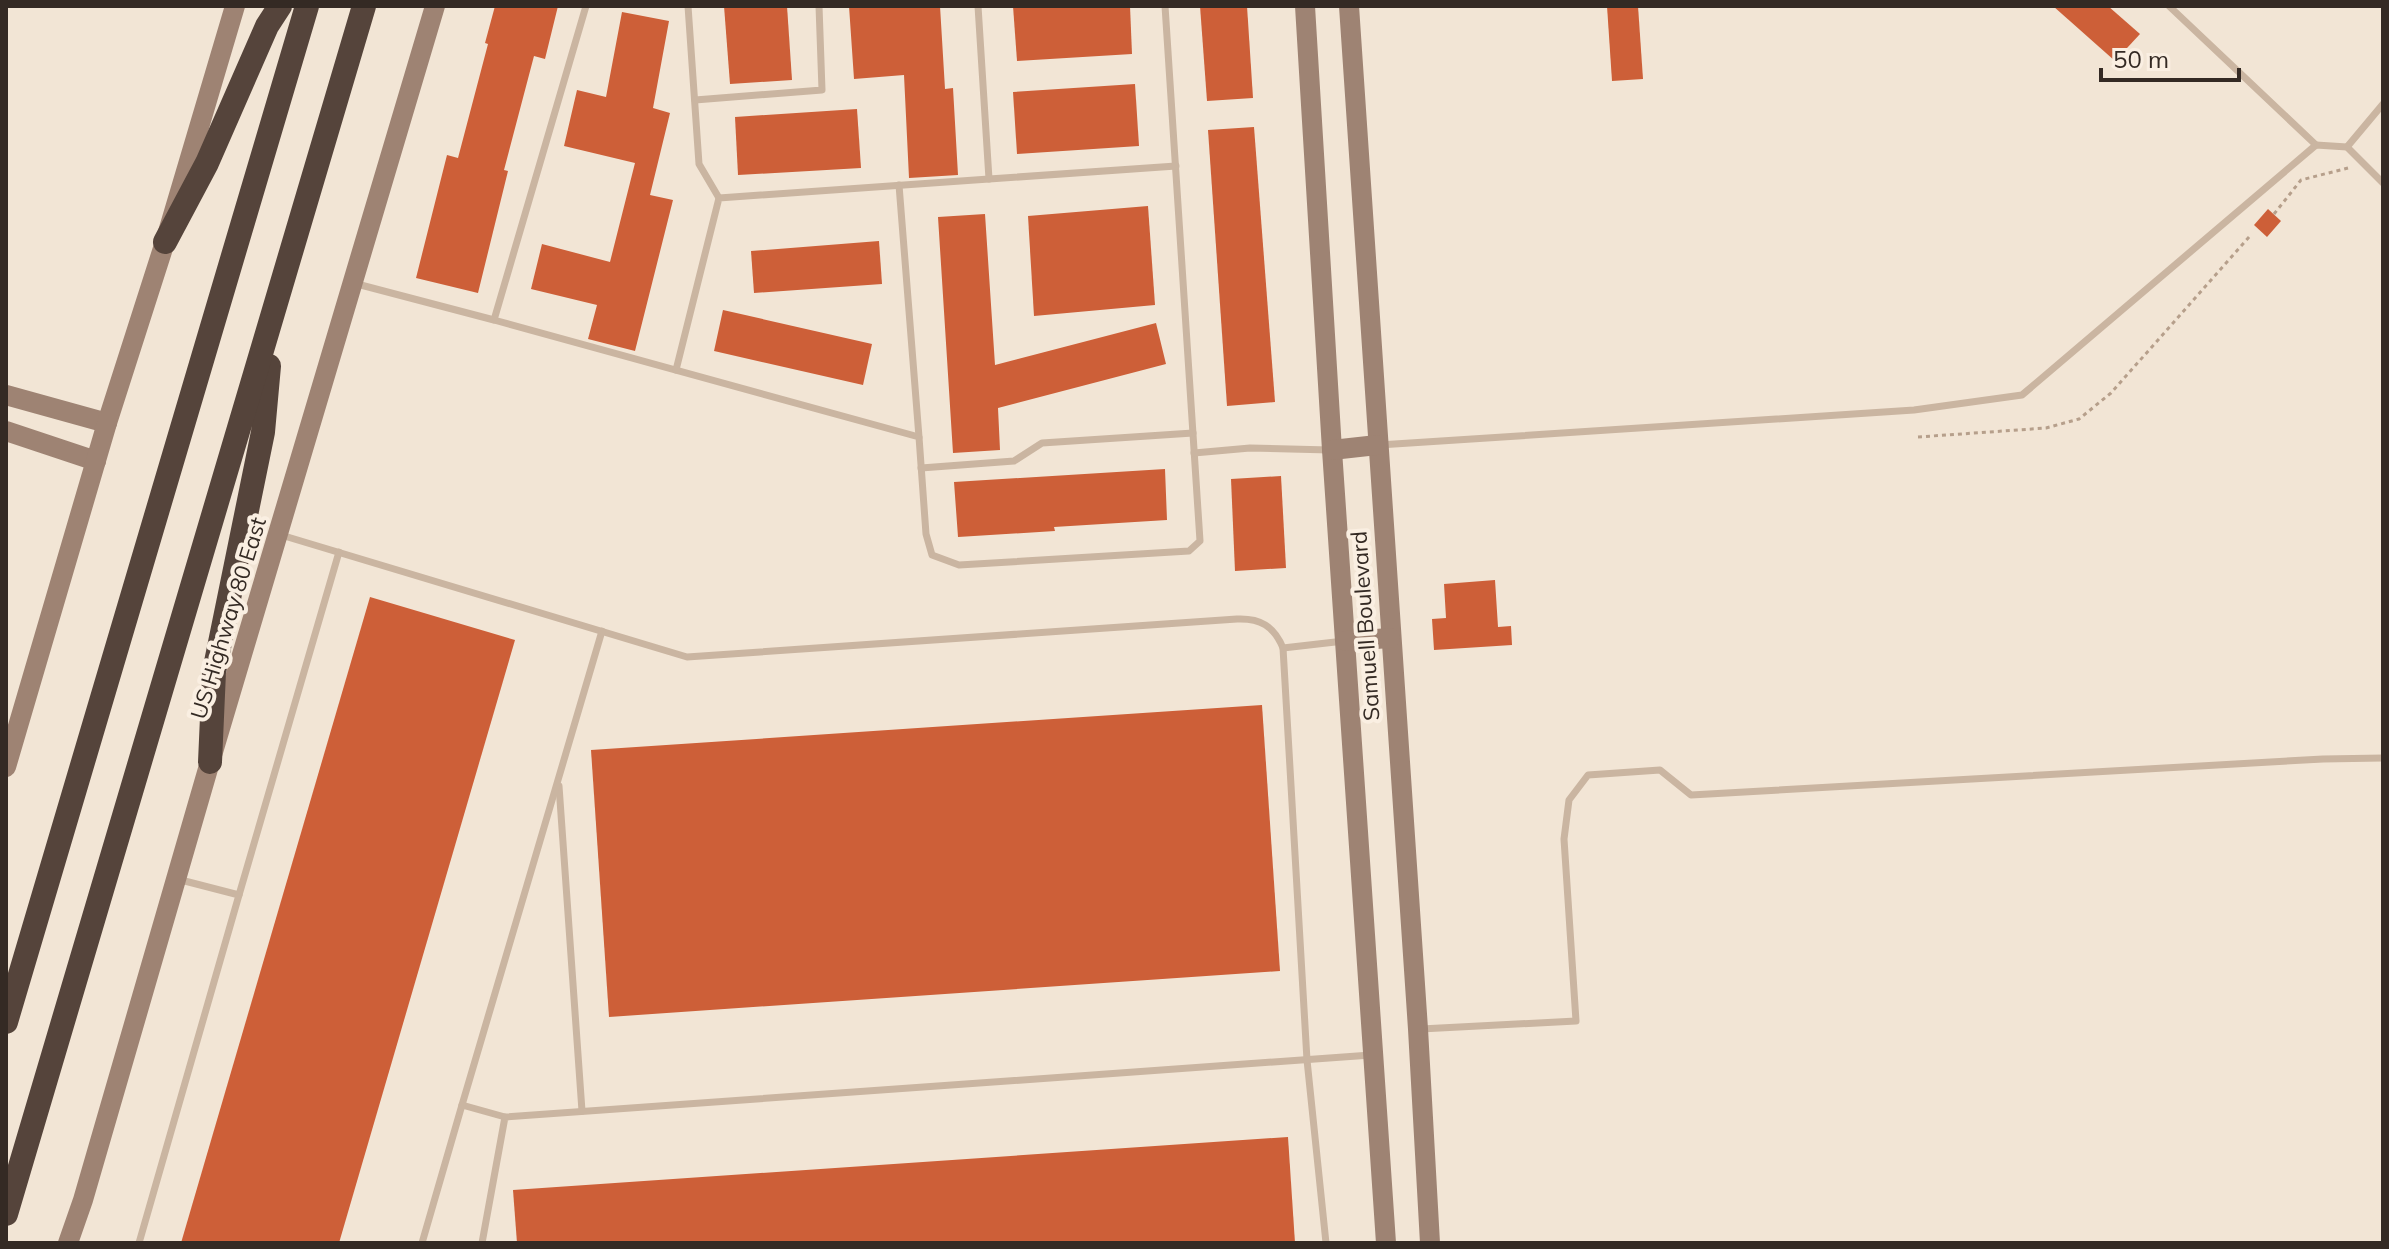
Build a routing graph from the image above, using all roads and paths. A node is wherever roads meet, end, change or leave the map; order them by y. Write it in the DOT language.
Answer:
graph roads {
  1 [pos="235,6"];
  2 [pos="280,6"];
  3 [pos="307,6"];
  4 [pos="364,6"];
  5 [pos="435,6"];
  6 [pos="586,6"];
  7 [pos="688,6"];
  8 [pos="819,6"];
  9 [pos="978,6"];
  10 [pos="1165,6"];
  11 [pos="1305,6"];
  12 [pos="1349,6"];
  13 [pos="2169,6"];
  14 [pos="695,100"];
  15 [pos="2383,104"];
  16 [pos="2316,145"];
  17 [pos="2347,147"];
  18 [pos="2364,163"];
  19 [pos="1176,166"];
  20 [pos="989,179"];
  21 [pos="2383,183"];
  22 [pos="899,185"];
  23 [pos="719,198"];
  24 [pos="2274,214"];
  25 [pos="2250,236"];
  26 [pos="165,242"];
  27 [pos="353,283"];
  28 [pos="275,308"];
  29 [pos="494,320"];
  30 [pos="676,370"];
  31 [pos="6,395"];
  32 [pos="107,423"];
  33 [pos="6,431"];
  34 [pos="1193,433"];
  35 [pos="919,437"];
  36 [pos="1918,437"];
  37 [pos="1377,445"];
  38 [pos="1332,450"];
  39 [pos="1194,453"];
  40 [pos="96,461"];
  41 [pos="921,468"];
  42 [pos="279,534"];
  43 [pos="339,552"];
  44 [pos="602,631"];
  45 [pos="1390,638"];
  46 [pos="1346,641"];
  47 [pos="1283,648"];
  48 [pos="9,745"];
  49 [pos="2383,758"];
  50 [pos="210,762"];
  51 [pos="6,767"];
  52 [pos="558,780"];
  53 [pos="176,879"];
  54 [pos="239,895"];
  55 [pos="6,1022"];
  56 [pos="1418,1029"];
  57 [pos="1373,1055"];
  58 [pos="1307,1060"];
  59 [pos="462,1105"];
  60 [pos="582,1111"];
  61 [pos="505,1117"];
  62 [pos="6,1214"];
  63 [pos="68,1243"];
  64 [pos="139,1243"];
  65 [pos="422,1243"];
  66 [pos="482,1243"];
  67 [pos="1326,1243"];
  68 [pos="1386,1243"];
  69 [pos="1430,1243"];
  1 -- 26 [label="main road"];
  2 -- 26 [label="highway"];
  3 -- 55 [label="highway"];
  4 -- 28 [label="highway"];
  5 -- 27 [label="main road, US Highway 80 East"];
  6 -- 29 [label="lane"];
  7 -- 14 [label="lane"];
  8 -- 14 [label="lane"];
  9 -- 20 [label="lane"];
  10 -- 19 [label="lane"];
  11 -- 38 [label="main road, Samuell Boulevard"];
  12 -- 37 [label="main road, Samuell Boulevard"];
  13 -- 16 [label="lane"];
  14 -- 23 [label="lane"];
  15 -- 17 [label="lane"];
  16 -- 17 [label="lane"];
  16 -- 37 [label="lane"];
  17 -- 18 [label="lane"];
  18 -- 21 [label="lane"];
  18 -- 24 [label="path"];
  19 -- 20 [label="lane"];
  19 -- 34 [label="lane"];
  20 -- 22 [label="lane"];
  22 -- 23 [label="lane"];
  22 -- 35 [label="lane"];
  23 -- 30 [label="lane"];
  25 -- 36 [label="path"];
  26 -- 32 [label="main road"];
  27 -- 29 [label="lane"];
  27 -- 42 [label="main road, US Highway 80 East"];
  28 -- 50 [label="highway"];
  28 -- 62 [label="highway"];
  29 -- 30 [label="lane"];
  30 -- 35 [label="lane"];
  31 -- 32 [label="main road"];
  32 -- 40 [label="main road"];
  33 -- 40 [label="main road"];
  34 -- 39 [label="lane"];
  34 -- 41 [label="lane"];
  35 -- 41 [label="lane"];
  37 -- 38 [label="main road"];
  37 -- 45 [label="main road, Samuell Boulevard"];
  38 -- 39 [label="lane"];
  38 -- 46 [label="main road, Samuell Boulevard"];
  39 -- 41 [label="lane"];
  40 -- 48 [label="main road"];
  42 -- 43 [label="lane"];
  42 -- 50 [label="main road, US Highway 80 East"];
  43 -- 44 [label="lane"];
  43 -- 54 [label="lane"];
  44 -- 47 [label="lane"];
  44 -- 52 [label="lane"];
  45 -- 46 [label="main road"];
  45 -- 56 [label="main road, Samuell Boulevard"];
  46 -- 47 [label="lane"];
  46 -- 57 [label="main road, Samuell Boulevard"];
  47 -- 58 [label="lane"];
  48 -- 51 [label="main road"];
  49 -- 56 [label="lane"];
  50 -- 53 [label="main road, US Highway 80 East"];
  52 -- 59 [label="lane"];
  52 -- 60 [label="lane"];
  53 -- 54 [label="lane"];
  53 -- 63 [label="main road, US Highway 80 East"];
  54 -- 64 [label="lane"];
  56 -- 69 [label="main road, Samuell Boulevard"];
  57 -- 58 [label="lane"];
  57 -- 68 [label="main road, Samuell Boulevard"];
  58 -- 60 [label="lane"];
  58 -- 67 [label="lane"];
  59 -- 61 [label="lane"];
  59 -- 65 [label="lane"];
  60 -- 61 [label="lane"];
  61 -- 66 [label="lane"];
}
